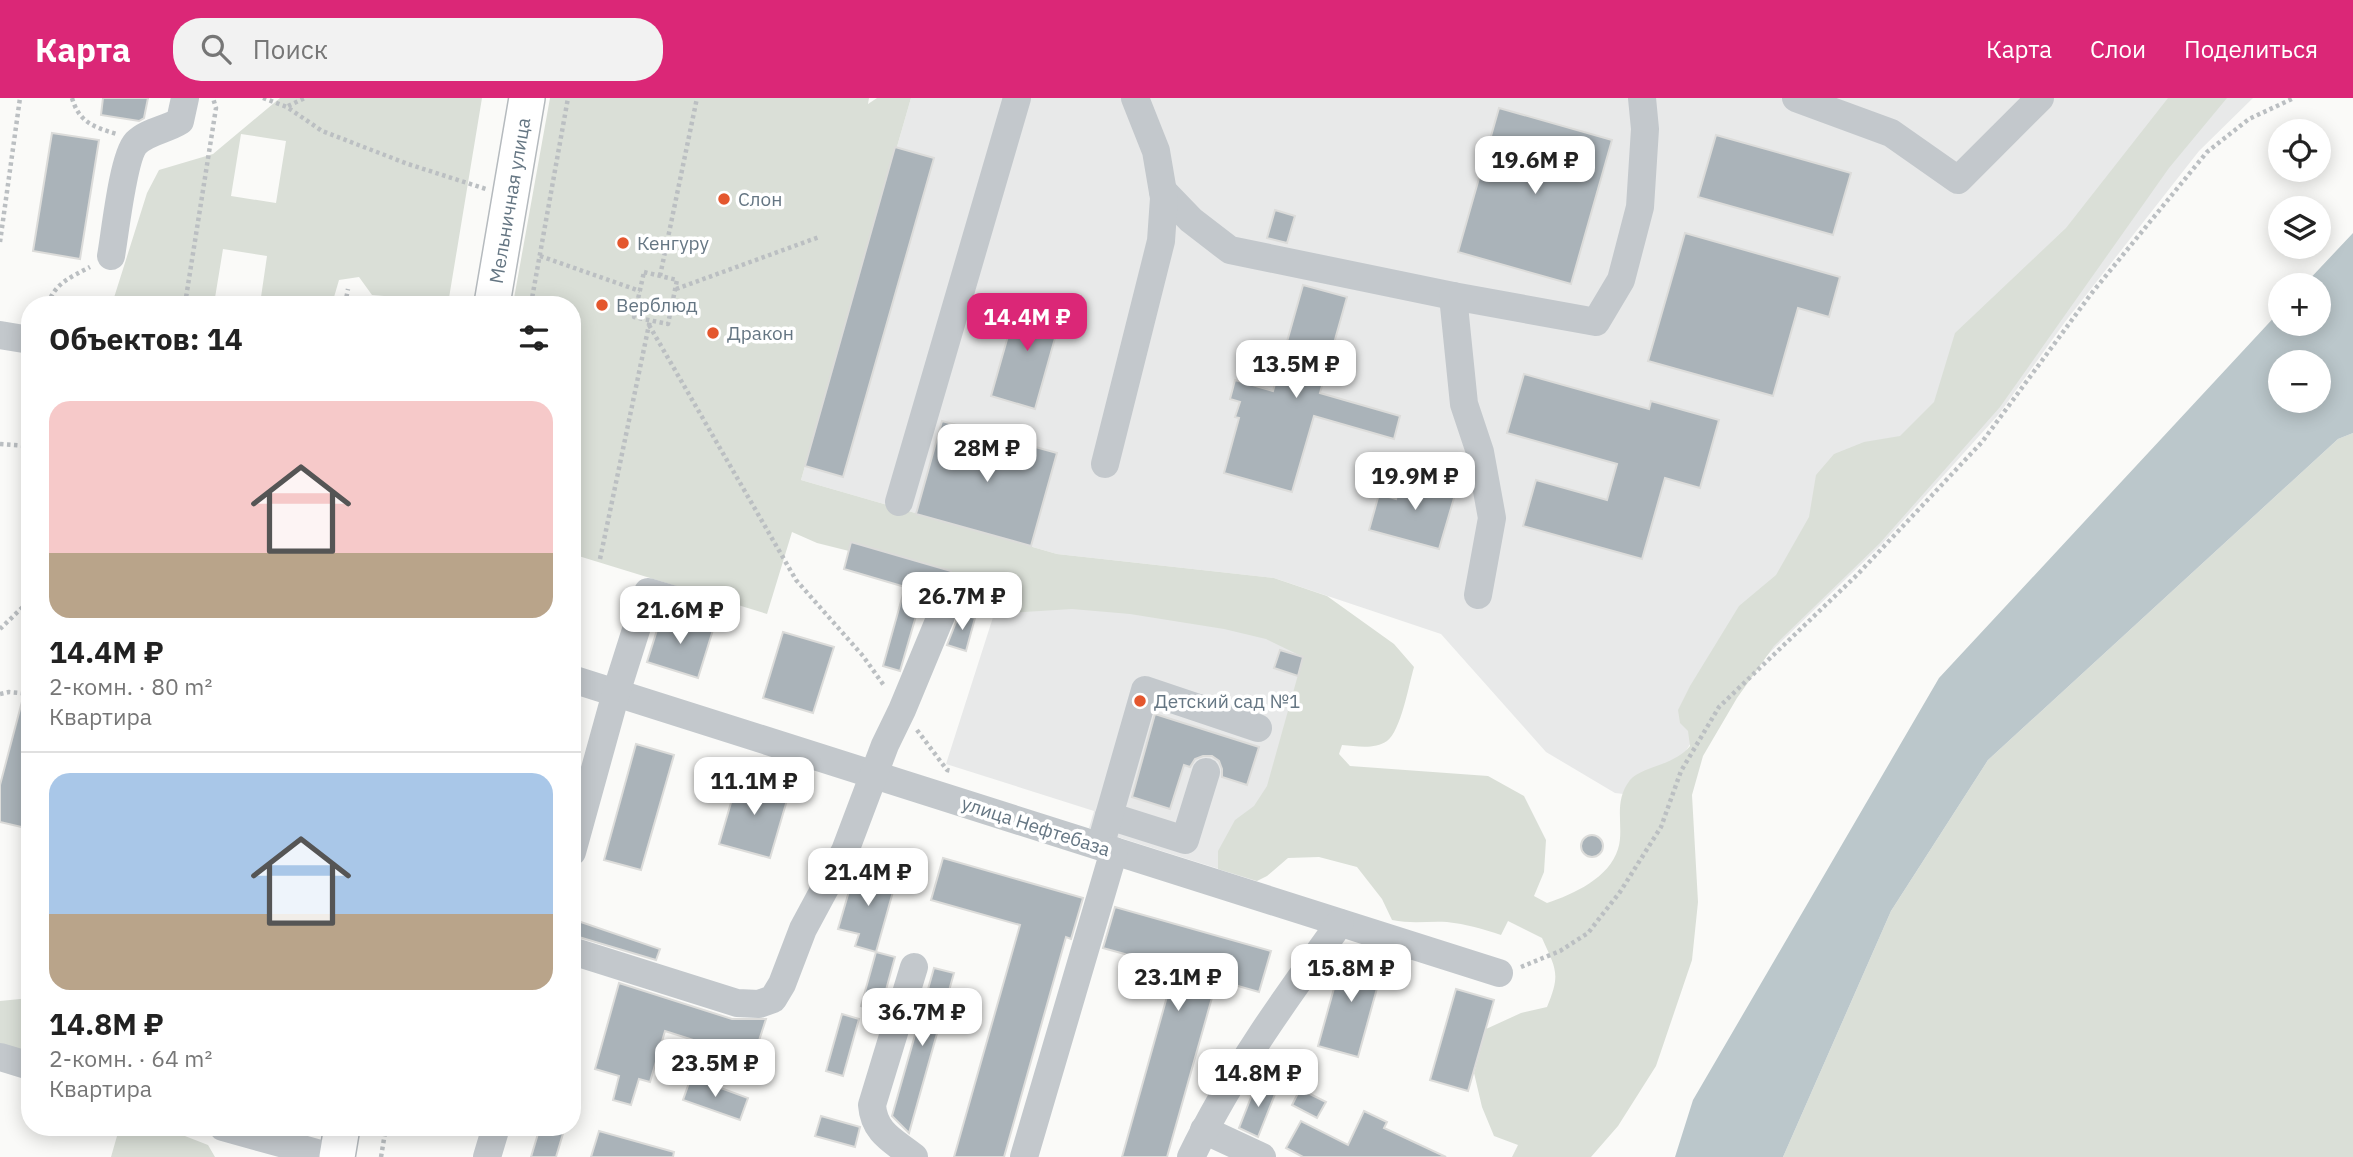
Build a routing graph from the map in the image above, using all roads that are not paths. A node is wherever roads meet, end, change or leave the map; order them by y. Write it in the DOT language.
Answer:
graph roads {
  1 [pos="185,98"];
  2 [pos="527,98"];
  3 [pos="1017,98"];
  4 [pos="1135,98"];
  5 [pos="1642,98"];
  6 [pos="1796,98"];
  7 [pos="2040,98"];
  8 [pos="1163,191"];
  9 [pos="111,256"];
  10 [pos="493,296"];
  11 [pos="1452,296"];
  12 [pos="0,335"];
  13 [pos="21,338"];
  14 [pos="1104,464"];
  15 [pos="900,502"];
  16 [pos="1478,595"];
  17 [pos="711,611"];
  18 [pos="941,616"];
  19 [pos="581,682"];
  20 [pos="617,693"];
  21 [pos="1258,728"];
  22 [pos="1206,772"];
  23 [pos="873,775"];
  24 [pos="581,820"];
  25 [pos="1109,833"];
  26 [pos="1340,923"];
  27 [pos="581,954"];
  28 [pos="914,967"];
  29 [pos="1499,973"];
  30 [pos="0,1057"];
  31 [pos="21,1063"];
  32 [pos="1204,1130"];
  33 [pos="255,1136"];
  34 [pos="340,1136"];
  35 [pos="493,1136"];
  36 [pos="331,1157"];
  37 [pos="337,1157"];
  38 [pos="487,1157"];
  39 [pos="914,1157"];
  40 [pos="1024,1157"];
  41 [pos="1191,1157"];
  42 [pos="1262,1157"];
  1 -- 9 [label="street"];
  2 -- 10 [label="main road, Мельничная улица"];
  3 -- 15 [label="street"];
  4 -- 8 [label="street"];
  5 -- 11 [label="street"];
  6 -- 7 [label="street"];
  8 -- 11 [label="street"];
  8 -- 14 [label="street"];
  11 -- 16 [label="street"];
  12 -- 13 [label="street"];
  17 -- 20 [label="street"];
  18 -- 23 [label="street"];
  19 -- 20 [label="street, улица Нефтебаза"];
  20 -- 23 [label="street, улица Нефтебаза"];
  20 -- 24 [label="street"];
  21 -- 25 [label="street"];
  22 -- 25 [label="street"];
  23 -- 25 [label="street, улица Нефтебаза"];
  23 -- 27 [label="street"];
  25 -- 26 [label="street, улица Нефтебаза"];
  25 -- 40 [label="street"];
  26 -- 29 [label="street, улица Нефтебаза"];
  26 -- 32 [label="street"];
  28 -- 39 [label="street"];
  30 -- 31 [label="street"];
  32 -- 41 [label="street"];
  32 -- 42 [label="street"];
  33 -- 36 [label="street"];
  34 -- 37 [label="main road"];
  35 -- 38 [label="street"];
}
